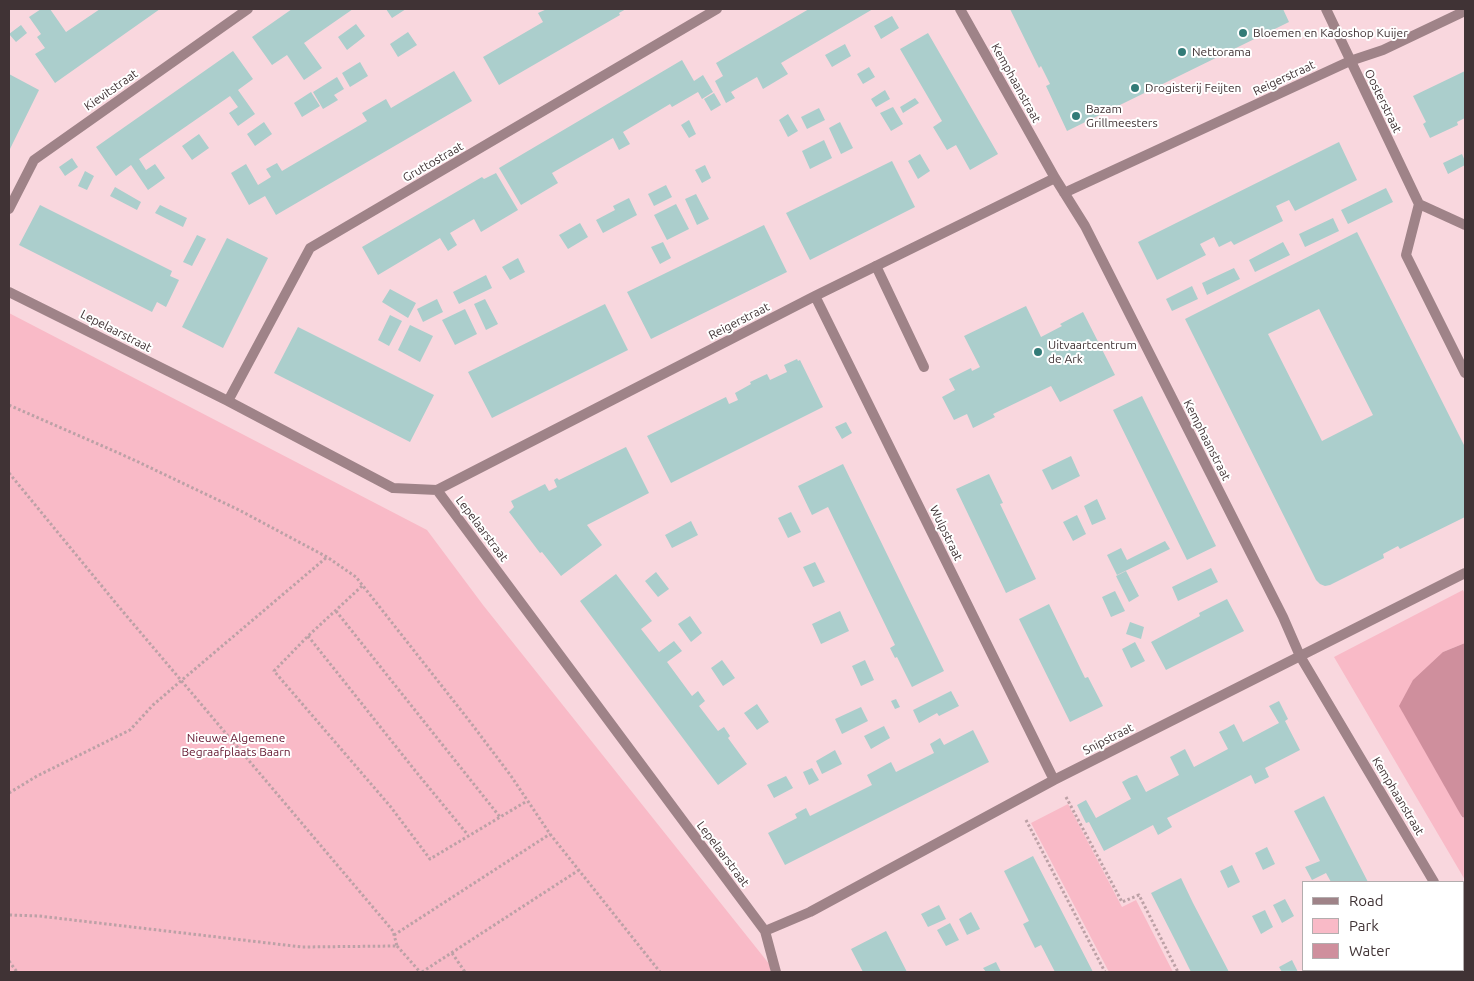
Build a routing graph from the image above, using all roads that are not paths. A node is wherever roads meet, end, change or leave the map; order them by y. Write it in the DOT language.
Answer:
graph roads {
  1 [pos="248,9"];
  2 [pos="717,9"];
  3 [pos="960,9"];
  4 [pos="1326,9"];
  5 [pos="1465,11"];
  6 [pos="1350,61"];
  7 [pos="1055,178"];
  8 [pos="1064,193"];
  9 [pos="1420,204"];
  10 [pos="9,209"];
  11 [pos="1465,225"];
  12 [pos="876,266"];
  13 [pos="9,292"];
  14 [pos="815,296"];
  15 [pos="924,367"];
  16 [pos="1465,373"];
  17 [pos="228,401"];
  18 [pos="437,490"];
  19 [pos="1465,573"];
  20 [pos="1300,656"];
  21 [pos="1054,780"];
  22 [pos="1433,881"];
  23 [pos="765,931"];
  24 [pos="776,972"];
  1 -- 10 [label="street, Kievitstraat"];
  2 -- 17 [label="street, Gruttostraat"];
  3 -- 7 [label="street, Kemphaanstraat"];
  4 -- 6 [label="street, Oosterstraat"];
  5 -- 6 [label="street, Reigerstraat"];
  6 -- 8 [label="street, Reigerstraat"];
  6 -- 9 [label="street, Oosterstraat"];
  7 -- 8 [label="street, Kemphaanstraat"];
  7 -- 12 [label="street, Reigerstraat"];
  8 -- 20 [label="street, Kemphaanstraat"];
  9 -- 11 [label="street"];
  9 -- 16 [label="street"];
  12 -- 14 [label="street, Reigerstraat"];
  12 -- 15 [label="street"];
  13 -- 17 [label="street, Lepelaarstraat"];
  14 -- 18 [label="street, Reigerstraat"];
  14 -- 21 [label="street, Wulpstraat"];
  17 -- 18 [label="street, Lepelaarstraat"];
  18 -- 23 [label="street, Lepelaarstraat"];
  19 -- 20 [label="street, Snipstraat"];
  20 -- 21 [label="street, Snipstraat"];
  20 -- 22 [label="street, Kemphaanstraat"];
  21 -- 23 [label="street, Snipstraat"];
  23 -- 24 [label="street, Lepelaarstraat"];
}
